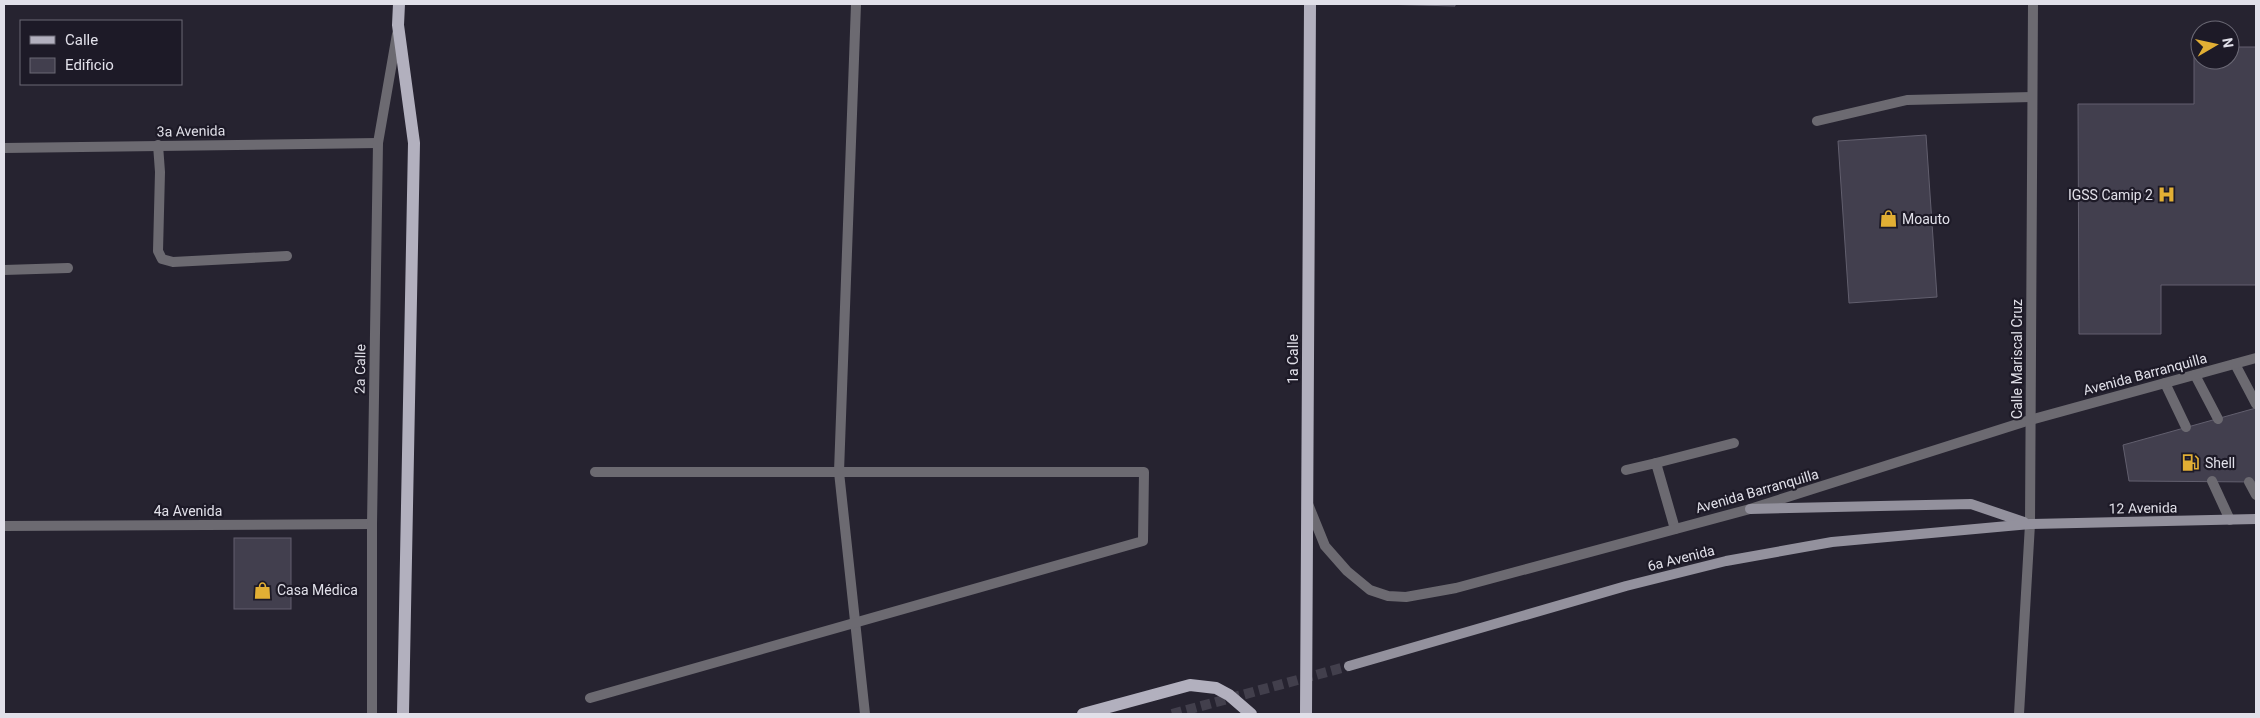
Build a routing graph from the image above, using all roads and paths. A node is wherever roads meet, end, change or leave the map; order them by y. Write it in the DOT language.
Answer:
graph roads {
  1 [pos="399,4"];
  2 [pos="856,4"];
  3 [pos="1310,4"];
  4 [pos="2033,4"];
  5 [pos="398,25"];
  6 [pos="2032,97"];
  7 [pos="1817,121"];
  8 [pos="378,143"];
  9 [pos="158,146"];
  10 [pos="4,148"];
  11 [pos="287,256"];
  12 [pos="68,268"];
  13 [pos="4,270"];
  14 [pos="2256,358"];
  15 [pos="2235,364"];
  16 [pos="2195,375"];
  17 [pos="2165,383"];
  18 [pos="2256,404"];
  19 [pos="2218,419"];
  20 [pos="2030,420"];
  21 [pos="2186,427"];
  22 [pos="1734,442"];
  23 [pos="1656,463"];
  24 [pos="1626,470"];
  25 [pos="595,472"];
  26 [pos="839,472"];
  27 [pos="2212,482"];
  28 [pos="2250,482"];
  29 [pos="2256,495"];
  30 [pos="1307,500"];
  31 [pos="1750,509"];
  32 [pos="2256,519"];
  33 [pos="2230,520"];
  34 [pos="372,524"];
  35 [pos="2030,524"];
  36 [pos="4,526"];
  37 [pos="1674,529"];
  38 [pos="856,622"];
  39 [pos="1349,666"];
  40 [pos="590,698"];
  41 [pos="372,714"];
  42 [pos="403,714"];
  43 [pos="866,714"];
  44 [pos="1083,714"];
  45 [pos="1251,714"];
  46 [pos="1306,714"];
  47 [pos="2019,714"];
  1 -- 5 [label="main road, 2a Calle"];
  2 -- 26 [label="street"];
  3 -- 30 [label="main road, 1a Calle"];
  4 -- 6 [label="street, Calle Mariscal Cruz"];
  5 -- 8 [label="street, 2a Calle"];
  5 -- 42 [label="main road, 2a Calle"];
  6 -- 7 [label="street"];
  6 -- 20 [label="street, Calle Mariscal Cruz"];
  8 -- 9 [label="street, 3a Avenida"];
  8 -- 34 [label="street, 2a Calle"];
  9 -- 10 [label="street, 3a Avenida"];
  9 -- 11 [label="street"];
  12 -- 13 [label="street"];
  14 -- 15 [label="street, Avenida Barranquilla"];
  15 -- 16 [label="street, Avenida Barranquilla"];
  15 -- 18 [label="street"];
  16 -- 17 [label="street, Avenida Barranquilla"];
  16 -- 19 [label="street"];
  17 -- 20 [label="street, Avenida Barranquilla"];
  17 -- 21 [label="street"];
  20 -- 31 [label="street, Avenida Barranquilla"];
  20 -- 35 [label="street, Calle Mariscal Cruz"];
  22 -- 23 [label="street"];
  23 -- 24 [label="street"];
  23 -- 37 [label="street"];
  25 -- 26 [label="street"];
  26 -- 38 [label="street"];
  26 -- 38 [label="street"];
  27 -- 33 [label="street"];
  28 -- 29 [label="street"];
  30 -- 37 [label="street, Avenida Barranquilla"];
  30 -- 46 [label="main road, 1a Calle"];
  31 -- 35 [label="main road"];
  31 -- 37 [label="street, Avenida Barranquilla"];
  32 -- 33 [label="main road, 12 Avenida"];
  33 -- 35 [label="main road, 12 Avenida"];
  34 -- 36 [label="street, 4a Avenida"];
  34 -- 41 [label="street, 2a Calle"];
  35 -- 39 [label="main road, 6a Avenida"];
  35 -- 47 [label="street, Calle Mariscal Cruz"];
  38 -- 40 [label="street"];
  38 -- 43 [label="street"];
  44 -- 45 [label="main road"];
}
